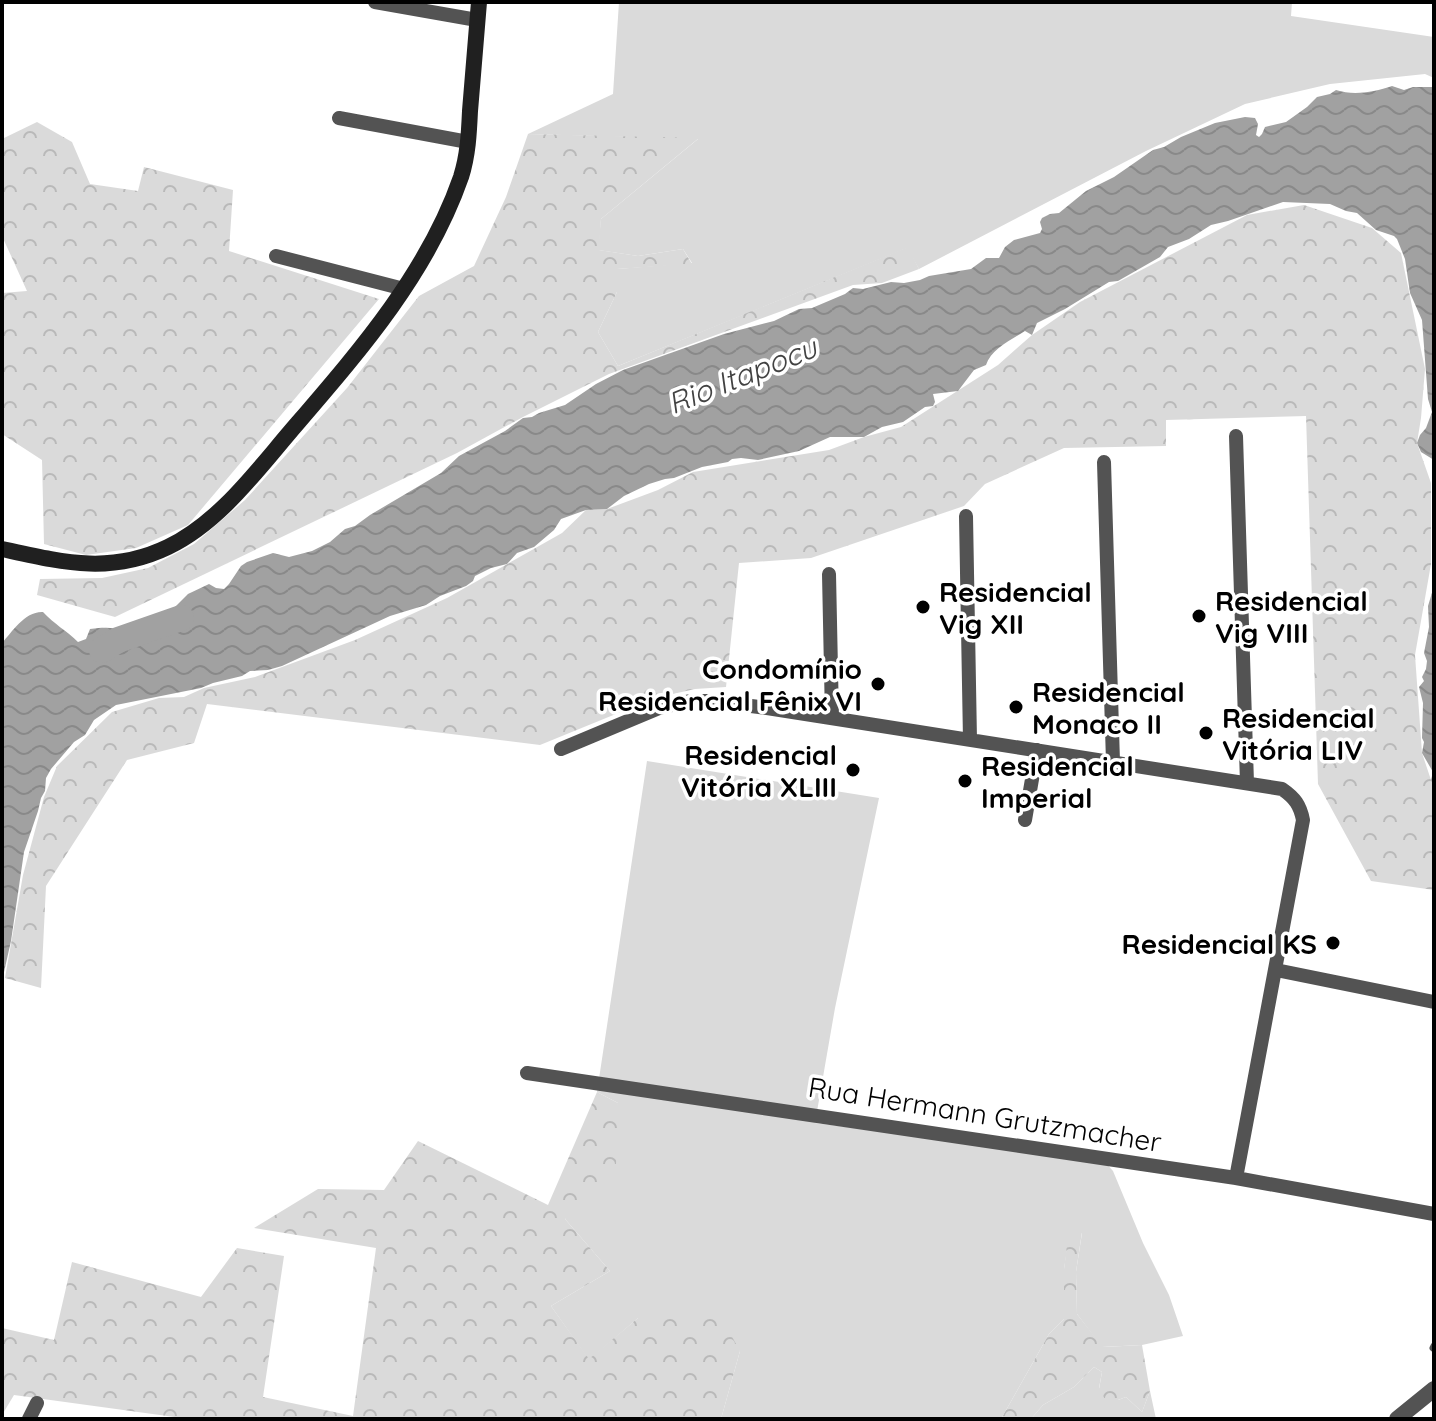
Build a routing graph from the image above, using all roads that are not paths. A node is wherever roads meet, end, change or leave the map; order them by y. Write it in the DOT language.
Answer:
graph roads {
  1 [pos="375,2"];
  2 [pos="479,2"];
  3 [pos="477,20"];
  4 [pos="344,122"];
  5 [pos="467,146"];
  6 [pos="276,256"];
  7 [pos="404,289"];
  8 [pos="1236,436"];
  9 [pos="1104,462"];
  10 [pos="966,516"];
  11 [pos="2,549"];
  12 [pos="829,574"];
  13 [pos="832,718"];
  14 [pos="970,740"];
  15 [pos="561,749"];
  16 [pos="1037,750"];
  17 [pos="1113,762"];
  18 [pos="1247,783"];
  19 [pos="1025,820"];
  20 [pos="1276,970"];
  21 [pos="1434,1002"];
  22 [pos="527,1073"];
  23 [pos="1236,1178"];
  24 [pos="1434,1214"];
  25 [pos="1434,1389"];
  26 [pos="37,1403"];
  27 [pos="29,1419"];
  28 [pos="1397,1419"];
  1 -- 3 [label="street"];
  2 -- 3 [label="main road"];
  3 -- 5 [label="main road"];
  4 -- 5 [label="street"];
  5 -- 7 [label="main road"];
  6 -- 7 [label="street"];
  7 -- 11 [label="main road"];
  8 -- 18 [label="street"];
  9 -- 17 [label="street"];
  10 -- 14 [label="street"];
  12 -- 13 [label="street"];
  13 -- 14 [label="street"];
  13 -- 15 [label="street"];
  14 -- 16 [label="street"];
  16 -- 17 [label="street"];
  16 -- 19 [label="street"];
  17 -- 18 [label="street"];
  18 -- 20 [label="street"];
  20 -- 21 [label="street"];
  20 -- 23 [label="street"];
  22 -- 23 [label="street, Rua Hermann Grutzmacher"];
  23 -- 24 [label="street, Rua Hermann Grutzmacher"];
  25 -- 28 [label="street"];
  26 -- 27 [label="street"];
}
